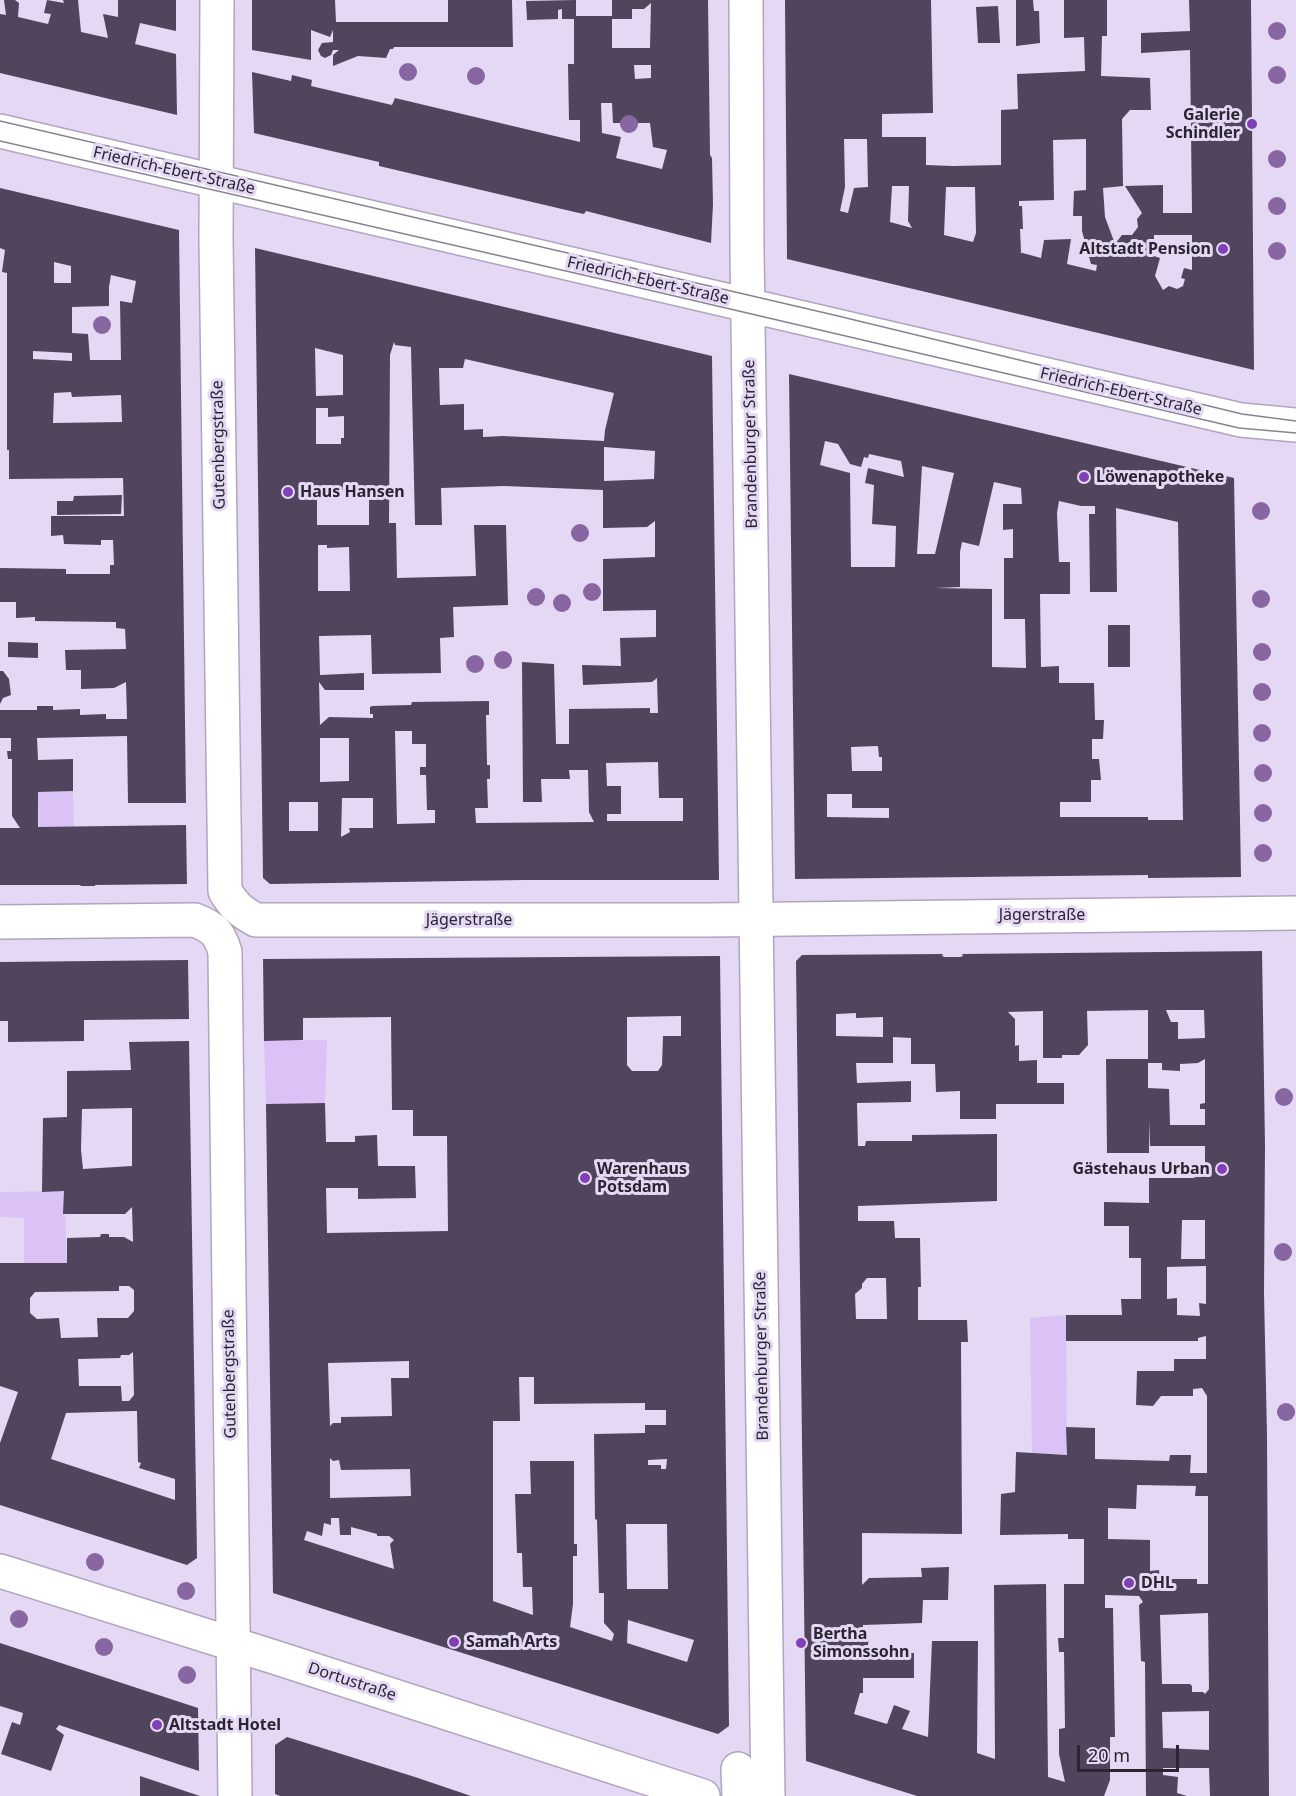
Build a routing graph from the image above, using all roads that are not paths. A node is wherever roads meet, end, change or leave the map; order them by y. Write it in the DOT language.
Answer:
graph roads {
  1 [pos="217,0"];
  2 [pos="746,0"];
  3 [pos="0,131"];
  4 [pos="216,181"];
  5 [pos="749,305"];
  6 [pos="1296,425"];
  7 [pos="225,891"];
  8 [pos="1296,913"];
  9 [pos="754,918"];
  10 [pos="0,922"];
  11 [pos="0,1571"];
  12 [pos="233,1644"];
  13 [pos="759,1776"];
  14 [pos="235,1796"];
  15 [pos="703,1796"];
  1 -- 4 [label="street, Gutenbergstraße"];
  2 -- 5 [label="street, Brandenburger Straße"];
  3 -- 4 [label="street, Friedrich-Ebert-Straße"];
  4 -- 5 [label="street, Friedrich-Ebert-Straße"];
  4 -- 7 [label="street, Gutenbergstraße"];
  5 -- 6 [label="street, Friedrich-Ebert-Straße"];
  5 -- 9 [label="street, Brandenburger Straße"];
  7 -- 9 [label="street, Jägerstraße"];
  8 -- 9 [label="street, Jägerstraße"];
  9 -- 13 [label="street, Brandenburger Straße"];
  10 -- 12 [label="street, Gutenbergstraße"];
  11 -- 12 [label="street, Dortustraße"];
  12 -- 14 [label="street, Gutenbergstraße"];
  12 -- 15 [label="street, Dortustraße"];
}
